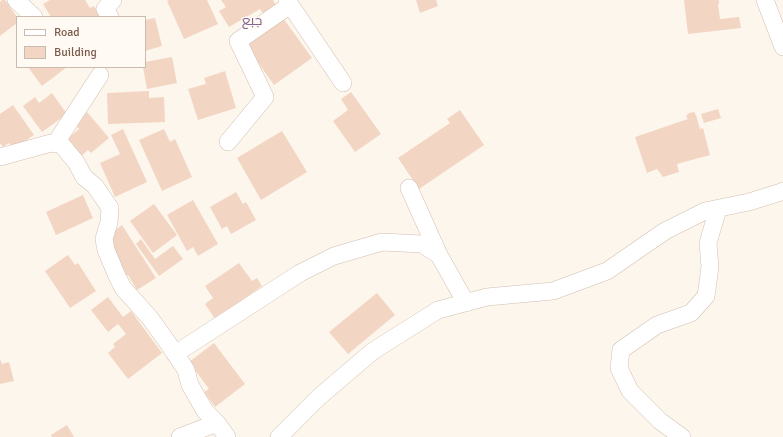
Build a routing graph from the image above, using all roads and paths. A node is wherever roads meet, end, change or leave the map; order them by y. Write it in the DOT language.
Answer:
graph roads {
  1 [pos="16,0"];
  2 [pos="113,0"];
  3 [pos="765,0"];
  4 [pos="289,3"];
  5 [pos="33,16"];
  6 [pos="109,16"];
  7 [pos="783,47"];
  8 [pos="100,75"];
  9 [pos="343,83"];
  10 [pos="228,142"];
  11 [pos="55,144"];
  12 [pos="0,158"];
  13 [pos="409,188"];
  14 [pos="783,191"];
  15 [pos="718,209"];
  16 [pos="439,255"];
  17 [pos="466,303"];
  18 [pos="175,354"];
  19 [pos="217,423"];
  20 [pos="180,437"];
  21 [pos="227,437"];
  22 [pos="279,437"];
  23 [pos="682,437"];
  1 -- 5 [label="street"];
  2 -- 6 [label="street"];
  3 -- 7 [label="street"];
  4 -- 9 [label="street"];
  4 -- 10 [label="street"];
  8 -- 11 [label="street"];
  11 -- 12 [label="street"];
  11 -- 18 [label="street"];
  13 -- 16 [label="street"];
  14 -- 15 [label="street"];
  15 -- 17 [label="street"];
  15 -- 23 [label="street"];
  16 -- 17 [label="street"];
  16 -- 18 [label="street"];
  17 -- 22 [label="street"];
  18 -- 19 [label="street"];
  19 -- 20 [label="street"];
  19 -- 21 [label="street"];
}
